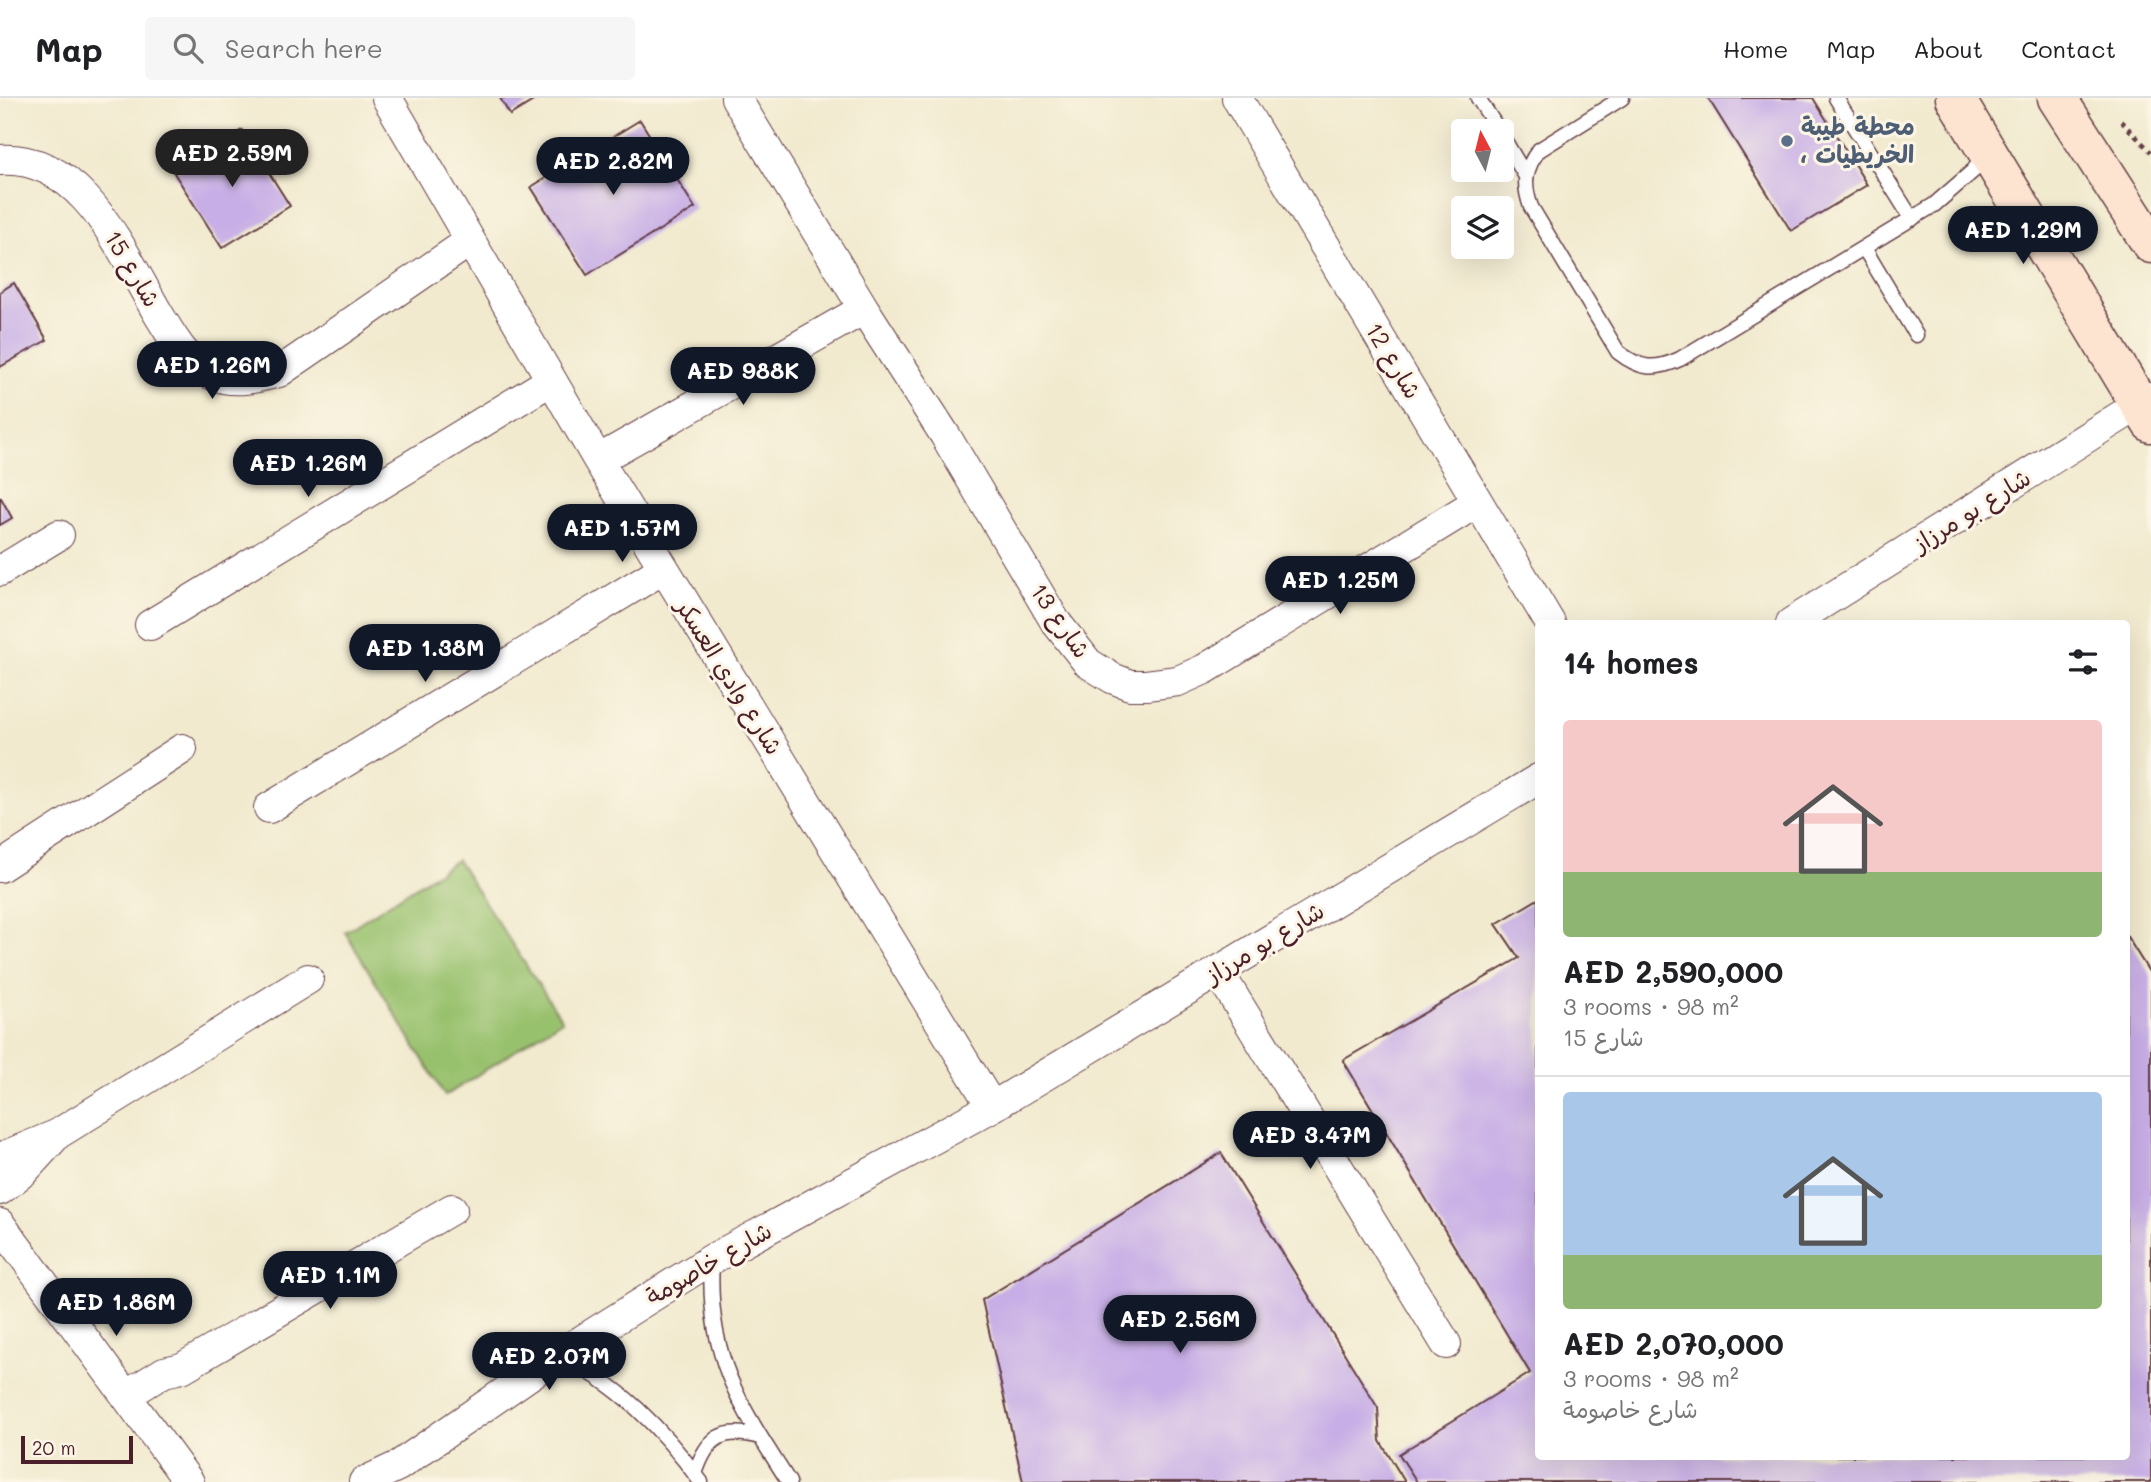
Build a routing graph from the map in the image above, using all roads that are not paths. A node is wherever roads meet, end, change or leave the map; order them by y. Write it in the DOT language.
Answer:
graph roads {
  1 [pos="387,98"];
  2 [pos="736,98"];
  3 [pos="1237,98"];
  4 [pos="1478,98"];
  5 [pos="1622,98"];
  6 [pos="1836,98"];
  7 [pos="1955,98"];
  8 [pos="2057,98"];
  9 [pos="1491,119"];
  10 [pos="1989,152"];
  11 [pos="1514,157"];
  12 [pos="0,160"];
  13 [pos="1525,175"];
  14 [pos="1912,219"];
  15 [pos="470,241"];
  16 [pos="2151,244"];
  17 [pos="1864,248"];
  18 [pos="864,309"];
  19 [pos="1916,335"];
  20 [pos="550,381"];
  21 [pos="2147,408"];
  22 [pos="598,460"];
  23 [pos="1476,503"];
  24 [pos="59,535"];
  25 [pos="663,569"];
  26 [pos="0,571"];
  27 [pos="1548,620"];
  28 [pos="1796,620"];
  29 [pos="150,625"];
  30 [pos="182,749"];
  31 [pos="1535,781"];
  32 [pos="269,808"];
  33 [pos="0,867"];
  34 [pos="1218,971"];
  35 [pos="308,979"];
  36 [pos="992,1107"];
  37 [pos="56,1135"];
  38 [pos="0,1158"];
  39 [pos="0,1190"];
  40 [pos="452,1209"];
  41 [pos="0,1224"];
  42 [pos="712,1259"];
  43 [pos="1446,1344"];
  44 [pos="557,1356"];
  45 [pos="133,1404"];
  46 [pos="760,1437"];
  47 [pos="698,1478"];
  48 [pos="189,1482"];
  49 [pos="364,1482"];
  50 [pos="789,1482"];
  1 -- 15 [label="street, شارع وادي العسكر"];
  2 -- 18 [label="street, شارع 13"];
  3 -- 23 [label="street, شارع 12"];
  4 -- 9 [label="lane"];
  5 -- 13 [label="lane"];
  6 -- 14 [label="lane"];
  7 -- 10 [label="main road"];
  8 -- 16 [label="main road"];
  10 -- 14 [label="lane"];
  10 -- 21 [label="main road"];
  11 -- 13 [label="lane"];
  12 -- 15 [label="street, شارع 15"];
  13 -- 17 [label="lane"];
  14 -- 17 [label="lane"];
  15 -- 20 [label="street, شارع وادي العسكر"];
  17 -- 19 [label="lane"];
  18 -- 22 [label="street"];
  18 -- 23 [label="street, شارع 13"];
  20 -- 22 [label="street, شارع وادي العسكر"];
  20 -- 29 [label="street"];
  21 -- 28 [label="street, شارع بو مرزاز"];
  22 -- 25 [label="street, شارع وادي العسكر"];
  23 -- 27 [label="street, شارع 12"];
  24 -- 26 [label="street"];
  25 -- 32 [label="street"];
  25 -- 36 [label="street, شارع وادي العسكر"];
  30 -- 33 [label="street"];
  31 -- 34 [label="street, شارع بو مرزاز"];
  34 -- 36 [label="street, شارع بو مرزاز"];
  34 -- 43 [label="street"];
  35 -- 37 [label="street"];
  36 -- 42 [label="street, شارع خاصومة"];
  37 -- 38 [label="street"];
  37 -- 39 [label="street"];
  40 -- 45 [label="street"];
  41 -- 45 [label="street"];
  42 -- 44 [label="street, شارع خاصومة"];
  42 -- 46 [label="lane"];
  44 -- 47 [label="lane"];
  44 -- 49 [label="street, شارع خاصومة"];
  45 -- 48 [label="street"];
  46 -- 47 [label="lane"];
  46 -- 50 [label="lane"];
}
